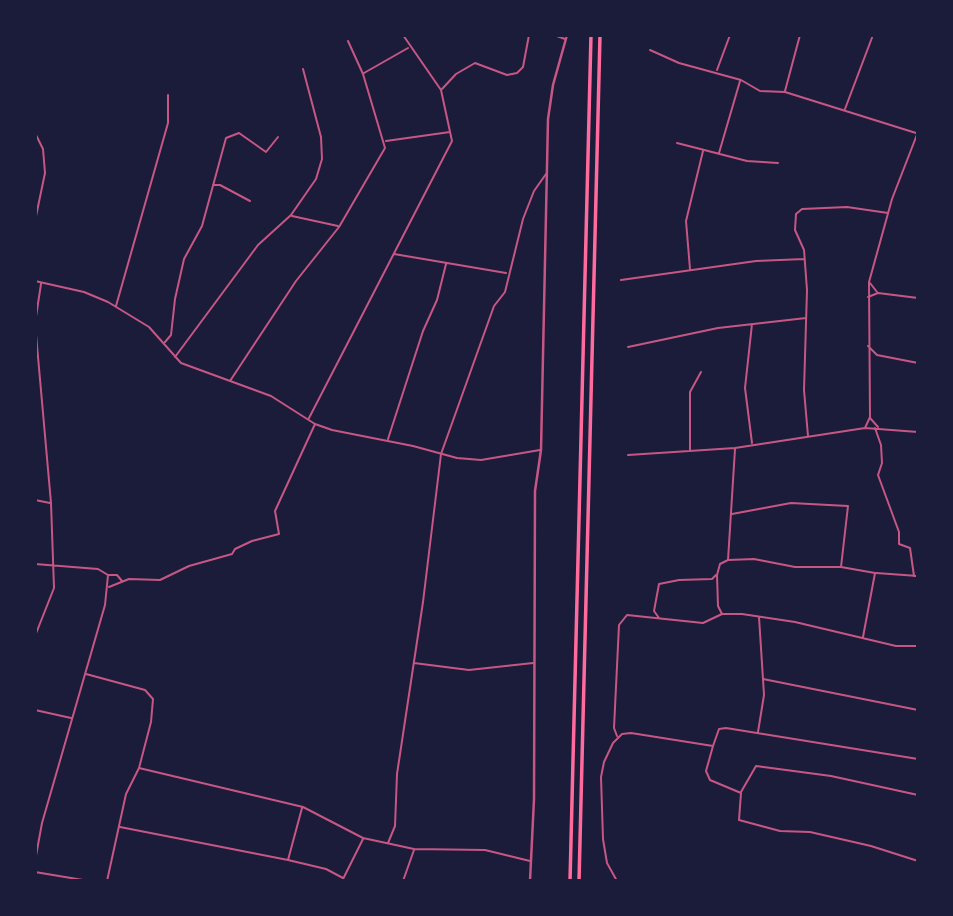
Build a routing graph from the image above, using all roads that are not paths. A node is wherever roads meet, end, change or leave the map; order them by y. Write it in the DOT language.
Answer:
graph roads {
  1 [pos="403,35"];
  2 [pos="529,35"];
  3 [pos="554,35"];
  4 [pos="591,35"];
  5 [pos="600,35"];
  6 [pos="730,35"];
  7 [pos="800,35"];
  8 [pos="873,35"];
  9 [pos="567,37"];
  10 [pos="348,41"];
  11 [pos="409,47"];
  12 [pos="650,50"];
  13 [pos="303,69"];
  14 [pos="717,72"];
  15 [pos="363,74"];
  16 [pos="741,80"];
  17 [pos="441,90"];
  18 [pos="785,92"];
  19 [pos="168,95"];
  20 [pos="845,111"];
  21 [pos="451,132"];
  22 [pos="917,132"];
  23 [pos="35,133"];
  24 [pos="278,137"];
  25 [pos="385,141"];
  26 [pos="677,143"];
  27 [pos="704,151"];
  28 [pos="719,154"];
  29 [pos="778,163"];
  30 [pos="546,174"];
  31 [pos="212,185"];
  32 [pos="250,201"];
  33 [pos="36,213"];
  34 [pos="888,213"];
  35 [pos="291,215"];
  36 [pos="35,221"];
  37 [pos="339,227"];
  38 [pos="392,254"];
  39 [pos="805,259"];
  40 [pos="446,264"];
  41 [pos="690,270"];
  42 [pos="507,273"];
  43 [pos="621,280"];
  44 [pos="35,281"];
  45 [pos="869,282"];
  46 [pos="41,283"];
  47 [pos="878,293"];
  48 [pos="867,298"];
  49 [pos="918,298"];
  50 [pos="116,306"];
  51 [pos="807,318"];
  52 [pos="35,323"];
  53 [pos="752,323"];
  54 [pos="163,342"];
  55 [pos="867,344"];
  56 [pos="628,347"];
  57 [pos="877,355"];
  58 [pos="175,357"];
  59 [pos="868,358"];
  60 [pos="918,363"];
  61 [pos="37,369"];
  62 [pos="701,372"];
  63 [pos="230,382"];
  64 [pos="870,417"];
  65 [pos="308,419"];
  66 [pos="315,424"];
  67 [pos="877,427"];
  68 [pos="865,428"];
  69 [pos="918,432"];
  70 [pos="808,436"];
  71 [pos="387,440"];
  72 [pos="752,445"];
  73 [pos="735,448"];
  74 [pos="541,450"];
  75 [pos="691,451"];
  76 [pos="441,454"];
  77 [pos="628,456"];
  78 [pos="35,500"];
  79 [pos="51,503"];
  80 [pos="732,514"];
  81 [pos="728,560"];
  82 [pos="35,564"];
  83 [pos="54,565"];
  84 [pos="841,567"];
  85 [pos="875,573"];
  86 [pos="108,575"];
  87 [pos="717,575"];
  88 [pos="916,576"];
  89 [pos="123,582"];
  90 [pos="108,588"];
  91 [pos="722,614"];
  92 [pos="759,617"];
  93 [pos="660,618"];
  94 [pos="35,636"];
  95 [pos="863,638"];
  96 [pos="918,646"];
  97 [pos="414,663"];
  98 [pos="534,663"];
  99 [pos="85,673"];
  100 [pos="763,680"];
  101 [pos="35,710"];
  102 [pos="918,710"];
  103 [pos="72,719"];
  104 [pos="758,732"];
  105 [pos="617,738"];
  106 [pos="713,746"];
  107 [pos="918,759"];
  108 [pos="139,768"];
  109 [pos="741,793"];
  110 [pos="918,795"];
  111 [pos="303,807"];
  112 [pos="119,827"];
  113 [pos="363,838"];
  114 [pos="388,843"];
  115 [pos="414,849"];
  116 [pos="288,860"];
  117 [pos="530,860"];
  118 [pos="35,861"];
  119 [pos="918,861"];
  120 [pos="35,872"];
  121 [pos="342,880"];
  122 [pos="89,881"];
  123 [pos="107,881"];
  124 [pos="404,881"];
  125 [pos="530,881"];
  126 [pos="570,881"];
  127 [pos="579,881"];
  128 [pos="617,881"];
  1 -- 11 [label="street"];
  2 -- 17 [label="street"];
  3 -- 9 [label="street"];
  4 -- 126 [label="highway"];
  5 -- 127 [label="highway"];
  6 -- 14 [label="street"];
  7 -- 18 [label="street"];
  8 -- 20 [label="street"];
  9 -- 30 [label="street"];
  10 -- 15 [label="street"];
  11 -- 15 [label="street"];
  11 -- 17 [label="street"];
  12 -- 14 [label="street"];
  13 -- 35 [label="street"];
  14 -- 16 [label="street"];
  15 -- 25 [label="street"];
  16 -- 18 [label="street"];
  16 -- 28 [label="street"];
  17 -- 21 [label="street"];
  18 -- 20 [label="street"];
  19 -- 50 [label="street"];
  20 -- 22 [label="street"];
  21 -- 25 [label="street"];
  21 -- 38 [label="street"];
  22 -- 34 [label="street"];
  23 -- 33 [label="street"];
  24 -- 31 [label="street"];
  25 -- 37 [label="street"];
  26 -- 27 [label="street"];
  27 -- 28 [label="street"];
  27 -- 41 [label="street"];
  28 -- 29 [label="street"];
  30 -- 42 [label="street"];
  30 -- 74 [label="street"];
  31 -- 32 [label="street"];
  31 -- 54 [label="street"];
  33 -- 36 [label="street"];
  34 -- 39 [label="street"];
  34 -- 45 [label="street"];
  35 -- 37 [label="street"];
  35 -- 58 [label="street"];
  37 -- 63 [label="street"];
  38 -- 40 [label="street"];
  38 -- 65 [label="street"];
  39 -- 41 [label="street"];
  39 -- 51 [label="street"];
  40 -- 42 [label="street"];
  40 -- 71 [label="street"];
  41 -- 43 [label="street"];
  42 -- 76 [label="street"];
  44 -- 46 [label="street"];
  45 -- 47 [label="street"];
  45 -- 48 [label="street"];
  46 -- 50 [label="street"];
  46 -- 52 [label="street"];
  47 -- 48 [label="street"];
  47 -- 49 [label="street"];
  48 -- 55 [label="street"];
  50 -- 54 [label="street"];
  51 -- 53 [label="street"];
  51 -- 70 [label="street"];
  52 -- 61 [label="street"];
  53 -- 56 [label="street"];
  53 -- 72 [label="street"];
  54 -- 58 [label="street"];
  55 -- 57 [label="street"];
  55 -- 59 [label="street"];
  57 -- 59 [label="street"];
  57 -- 60 [label="street"];
  58 -- 63 [label="street"];
  59 -- 64 [label="street"];
  61 -- 79 [label="street"];
  62 -- 75 [label="street"];
  63 -- 65 [label="street"];
  64 -- 67 [label="street"];
  64 -- 68 [label="street"];
  65 -- 66 [label="street"];
  66 -- 71 [label="street"];
  66 -- 89 [label="street"];
  67 -- 68 [label="street"];
  67 -- 69 [label="street"];
  67 -- 88 [label="street"];
  68 -- 70 [label="street"];
  70 -- 72 [label="street"];
  71 -- 76 [label="street"];
  72 -- 73 [label="street"];
  73 -- 75 [label="street"];
  73 -- 80 [label="street"];
  74 -- 76 [label="street"];
  74 -- 98 [label="street"];
  75 -- 77 [label="street"];
  76 -- 97 [label="street"];
  78 -- 79 [label="street"];
  79 -- 83 [label="street"];
  80 -- 81 [label="street"];
  80 -- 84 [label="street"];
  81 -- 84 [label="street"];
  81 -- 87 [label="street"];
  82 -- 83 [label="street"];
  83 -- 86 [label="street"];
  83 -- 94 [label="street"];
  84 -- 85 [label="street"];
  85 -- 88 [label="street"];
  85 -- 95 [label="street"];
  86 -- 89 [label="street"];
  86 -- 90 [label="street"];
  87 -- 91 [label="street"];
  87 -- 93 [label="street"];
  89 -- 90 [label="street"];
  90 -- 99 [label="street"];
  91 -- 92 [label="street"];
  91 -- 93 [label="street"];
  92 -- 95 [label="street"];
  92 -- 100 [label="street"];
  93 -- 105 [label="street"];
  95 -- 96 [label="street"];
  97 -- 98 [label="street"];
  97 -- 114 [label="street"];
  98 -- 117 [label="street"];
  99 -- 103 [label="street"];
  99 -- 108 [label="street"];
  100 -- 102 [label="street"];
  100 -- 104 [label="street"];
  101 -- 103 [label="street"];
  103 -- 118 [label="street"];
  104 -- 106 [label="street"];
  104 -- 107 [label="street"];
  105 -- 106 [label="street"];
  105 -- 128 [label="street"];
  106 -- 109 [label="street"];
  108 -- 111 [label="street"];
  108 -- 112 [label="street"];
  109 -- 110 [label="street"];
  109 -- 119 [label="street"];
  111 -- 113 [label="street"];
  111 -- 116 [label="street"];
  112 -- 116 [label="street"];
  112 -- 123 [label="street"];
  113 -- 114 [label="street"];
  113 -- 121 [label="street"];
  114 -- 115 [label="street"];
  115 -- 117 [label="street"];
  115 -- 124 [label="street"];
  116 -- 121 [label="street"];
  117 -- 125 [label="street"];
  120 -- 122 [label="street"];
}
